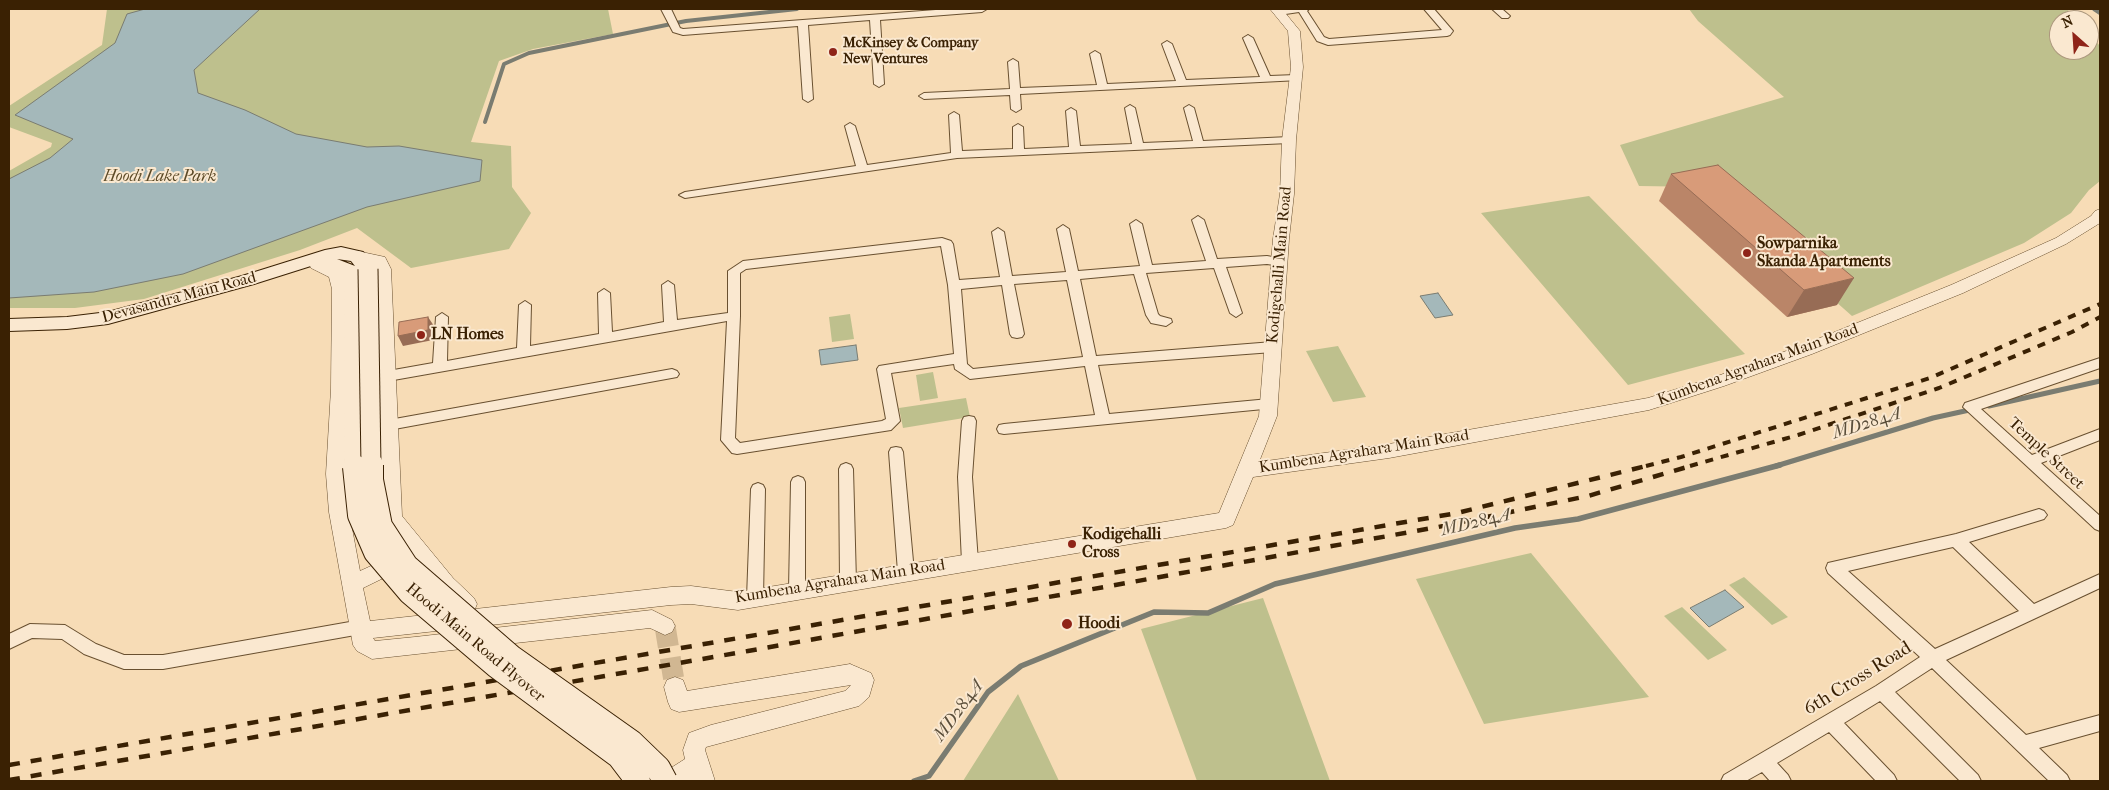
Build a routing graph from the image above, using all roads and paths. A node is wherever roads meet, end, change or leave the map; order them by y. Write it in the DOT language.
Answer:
graph roads {
  1 [pos="666,9"];
  2 [pos="982,9"];
  3 [pos="1429,9"];
  4 [pos="1278,10"];
  5 [pos="1303,10"];
  6 [pos="867,13"];
  7 [pos="803,23"];
  8 [pos="1248,38"];
  9 [pos="1167,44"];
  10 [pos="1094,54"];
  11 [pos="1013,62"];
  12 [pos="1296,78"];
  13 [pos="1266,79"];
  14 [pos="879,84"];
  15 [pos="1182,84"];
  16 [pos="1103,88"];
  17 [pos="1015,92"];
  18 [pos="924,96"];
  19 [pos="808,99"];
  20 [pos="1130,108"];
  21 [pos="1189,108"];
  22 [pos="1016,109"];
  23 [pos="1071,111"];
  24 [pos="954,115"];
  25 [pos="850,126"];
  26 [pos="1018,127"];
  27 [pos="1289,140"];
  28 [pos="1199,144"];
  29 [pos="1138,147"];
  30 [pos="1075,149"];
  31 [pos="1019,152"];
  32 [pos="957,154"];
  33 [pos="862,167"];
  34 [pos="684,195"];
  35 [pos="2100,214"];
  36 [pos="1198,220"];
  37 [pos="1136,224"];
  38 [pos="1062,229"];
  39 [pos="998,232"];
  40 [pos="363,262"];
  41 [pos="1280,262"];
  42 [pos="315,263"];
  43 [pos="1216,264"];
  44 [pos="1143,270"];
  45 [pos="1071,276"];
  46 [pos="1007,281"];
  47 [pos="668,285"];
  48 [pos="954,285"];
  49 [pos="604,292"];
  50 [pos="526,305"];
  51 [pos="1236,314"];
  52 [pos="734,316"];
  53 [pos="442,317"];
  54 [pos="1166,322"];
  55 [pos="9,325"];
  56 [pos="672,325"];
  57 [pos="1017,334"];
  58 [pos="606,337"];
  59 [pos="1273,347"];
  60 [pos="523,352"];
  61 [pos="961,358"];
  62 [pos="1091,361"];
  63 [pos="2100,363"];
  64 [pos="440,366"];
  65 [pos="672,374"];
  66 [pos="388,376"];
  67 [pos="1269,404"];
  68 [pos="1103,419"];
  69 [pos="969,421"];
  70 [pos="389,425"];
  71 [pos="1004,429"];
  72 [pos="2100,434"];
  73 [pos="896,452"];
  74 [pos="2031,462"];
  75 [pos="846,469"];
  76 [pos="1246,471"];
  77 [pos="798,482"];
  78 [pos="758,490"];
  79 [pos="2039,516"];
  80 [pos="1226,520"];
  81 [pos="2100,525"];
  82 [pos="1956,540"];
  83 [pos="418,552"];
  84 [pos="970,562"];
  85 [pos="906,572"];
  86 [pos="2100,581"];
  87 [pos="848,582"];
  88 [pos="353,584"];
  89 [pos="797,590"];
  90 [pos="755,598"];
  91 [pos="2030,611"];
  92 [pos="483,616"];
  93 [pos="665,626"];
  94 [pos="363,634"];
  95 [pos="9,642"];
  96 [pos="1933,658"];
  97 [pos="675,687"];
  98 [pos="1882,691"];
  99 [pos="1831,722"];
  100 [pos="2100,723"];
  101 [pos="2023,744"];
  102 [pos="1764,761"];
  103 [pos="700,772"];
  104 [pos="638,781"];
  105 [pos="665,781"];
  106 [pos="670,781"];
  107 [pos="1730,781"];
  108 [pos="1782,781"];
  109 [pos="1888,781"];
  110 [pos="1972,781"];
  111 [pos="2061,781"];
  1 -- 7 [label="street"];
  2 -- 6 [label="street"];
  3 -- 5 [label="street"];
  4 -- 5 [label="street"];
  4 -- 12 [label="street, Kodigehalli Main Road"];
  6 -- 7 [label="street"];
  6 -- 14 [label="street"];
  7 -- 19 [label="street"];
  8 -- 13 [label="street"];
  9 -- 15 [label="street"];
  10 -- 16 [label="street"];
  11 -- 17 [label="street"];
  12 -- 13 [label="street"];
  12 -- 27 [label="street, Kodigehalli Main Road"];
  13 -- 15 [label="street"];
  15 -- 16 [label="street"];
  16 -- 17 [label="street"];
  17 -- 18 [label="street"];
  17 -- 22 [label="street"];
  20 -- 29 [label="street"];
  21 -- 28 [label="street"];
  23 -- 30 [label="street"];
  24 -- 32 [label="street"];
  25 -- 33 [label="street"];
  26 -- 31 [label="street"];
  27 -- 28 [label="street"];
  27 -- 41 [label="street, Kodigehalli Main Road"];
  28 -- 29 [label="street"];
  29 -- 30 [label="street"];
  30 -- 31 [label="street"];
  31 -- 32 [label="street"];
  32 -- 33 [label="street"];
  33 -- 34 [label="street"];
  35 -- 76 [label="street, Kumbena Agrahara Main Road"];
  36 -- 43 [label="street"];
  37 -- 44 [label="street"];
  38 -- 45 [label="street"];
  39 -- 46 [label="street"];
  40 -- 42 [label="main road, Devasandra Main Road"];
  40 -- 66 [label="street"];
  40 -- 105 [label="main road, Hoodi Main Road Flyover, bridge"];
  41 -- 43 [label="street"];
  41 -- 59 [label="street, Kodigehalli Main Road"];
  42 -- 55 [label="main road, Devasandra Main Road"];
  42 -- 88 [label="street"];
  42 -- 104 [label="main road, Hoodi Main Road Flyover, bridge"];
  43 -- 44 [label="street"];
  43 -- 51 [label="street"];
  44 -- 45 [label="street"];
  44 -- 54 [label="street"];
  45 -- 46 [label="street"];
  45 -- 62 [label="street"];
  46 -- 48 [label="street"];
  46 -- 57 [label="street"];
  47 -- 56 [label="street"];
  48 -- 52 [label="street"];
  48 -- 61 [label="street"];
  49 -- 58 [label="street"];
  50 -- 60 [label="street"];
  52 -- 56 [label="street"];
  52 -- 61 [label="street"];
  53 -- 64 [label="street"];
  56 -- 58 [label="street"];
  58 -- 60 [label="street"];
  59 -- 62 [label="street"];
  59 -- 67 [label="street, Kodigehalli Main Road"];
  60 -- 64 [label="street"];
  61 -- 62 [label="street"];
  62 -- 68 [label="street"];
  63 -- 74 [label="street, Temple Street"];
  64 -- 66 [label="street"];
  65 -- 70 [label="street"];
  66 -- 70 [label="street"];
  67 -- 68 [label="street"];
  67 -- 76 [label="street, Kodigehalli Main Road"];
  68 -- 71 [label="street"];
  69 -- 84 [label="street"];
  70 -- 83 [label="street"];
  72 -- 74 [label="street"];
  73 -- 85 [label="street"];
  74 -- 81 [label="street, Temple Street"];
  75 -- 87 [label="street"];
  76 -- 80 [label="street, Kodigehalli Main Road"];
  77 -- 89 [label="street"];
  78 -- 90 [label="street"];
  79 -- 82 [label="street"];
  80 -- 84 [label="street, Kumbena Agrahara Main Road"];
  82 -- 91 [label="street"];
  82 -- 96 [label="street"];
  83 -- 88 [label="street"];
  83 -- 92 [label="street"];
  84 -- 85 [label="street, Kumbena Agrahara Main Road"];
  85 -- 87 [label="street, Kumbena Agrahara Main Road"];
  86 -- 91 [label="street"];
  87 -- 89 [label="street, Kumbena Agrahara Main Road"];
  88 -- 94 [label="street"];
  89 -- 90 [label="street, Kumbena Agrahara Main Road"];
  90 -- 92 [label="street, Kumbena Agrahara Main Road"];
  91 -- 96 [label="street"];
  92 -- 94 [label="street, Kumbena Agrahara Main Road"];
  93 -- 94 [label="street"];
  94 -- 95 [label="street"];
  96 -- 98 [label="street, 6th Cross Road"];
  96 -- 101 [label="street, 6th Cross Road"];
  97 -- 103 [label="street"];
  98 -- 99 [label="street, 6th Cross Road"];
  98 -- 110 [label="street"];
  99 -- 102 [label="street, 6th Cross Road"];
  99 -- 109 [label="street"];
  100 -- 101 [label="street"];
  101 -- 111 [label="street, 6th Cross Road"];
  102 -- 107 [label="street, 6th Cross Road"];
  102 -- 108 [label="street"];
  103 -- 106 [label="street"];
}
